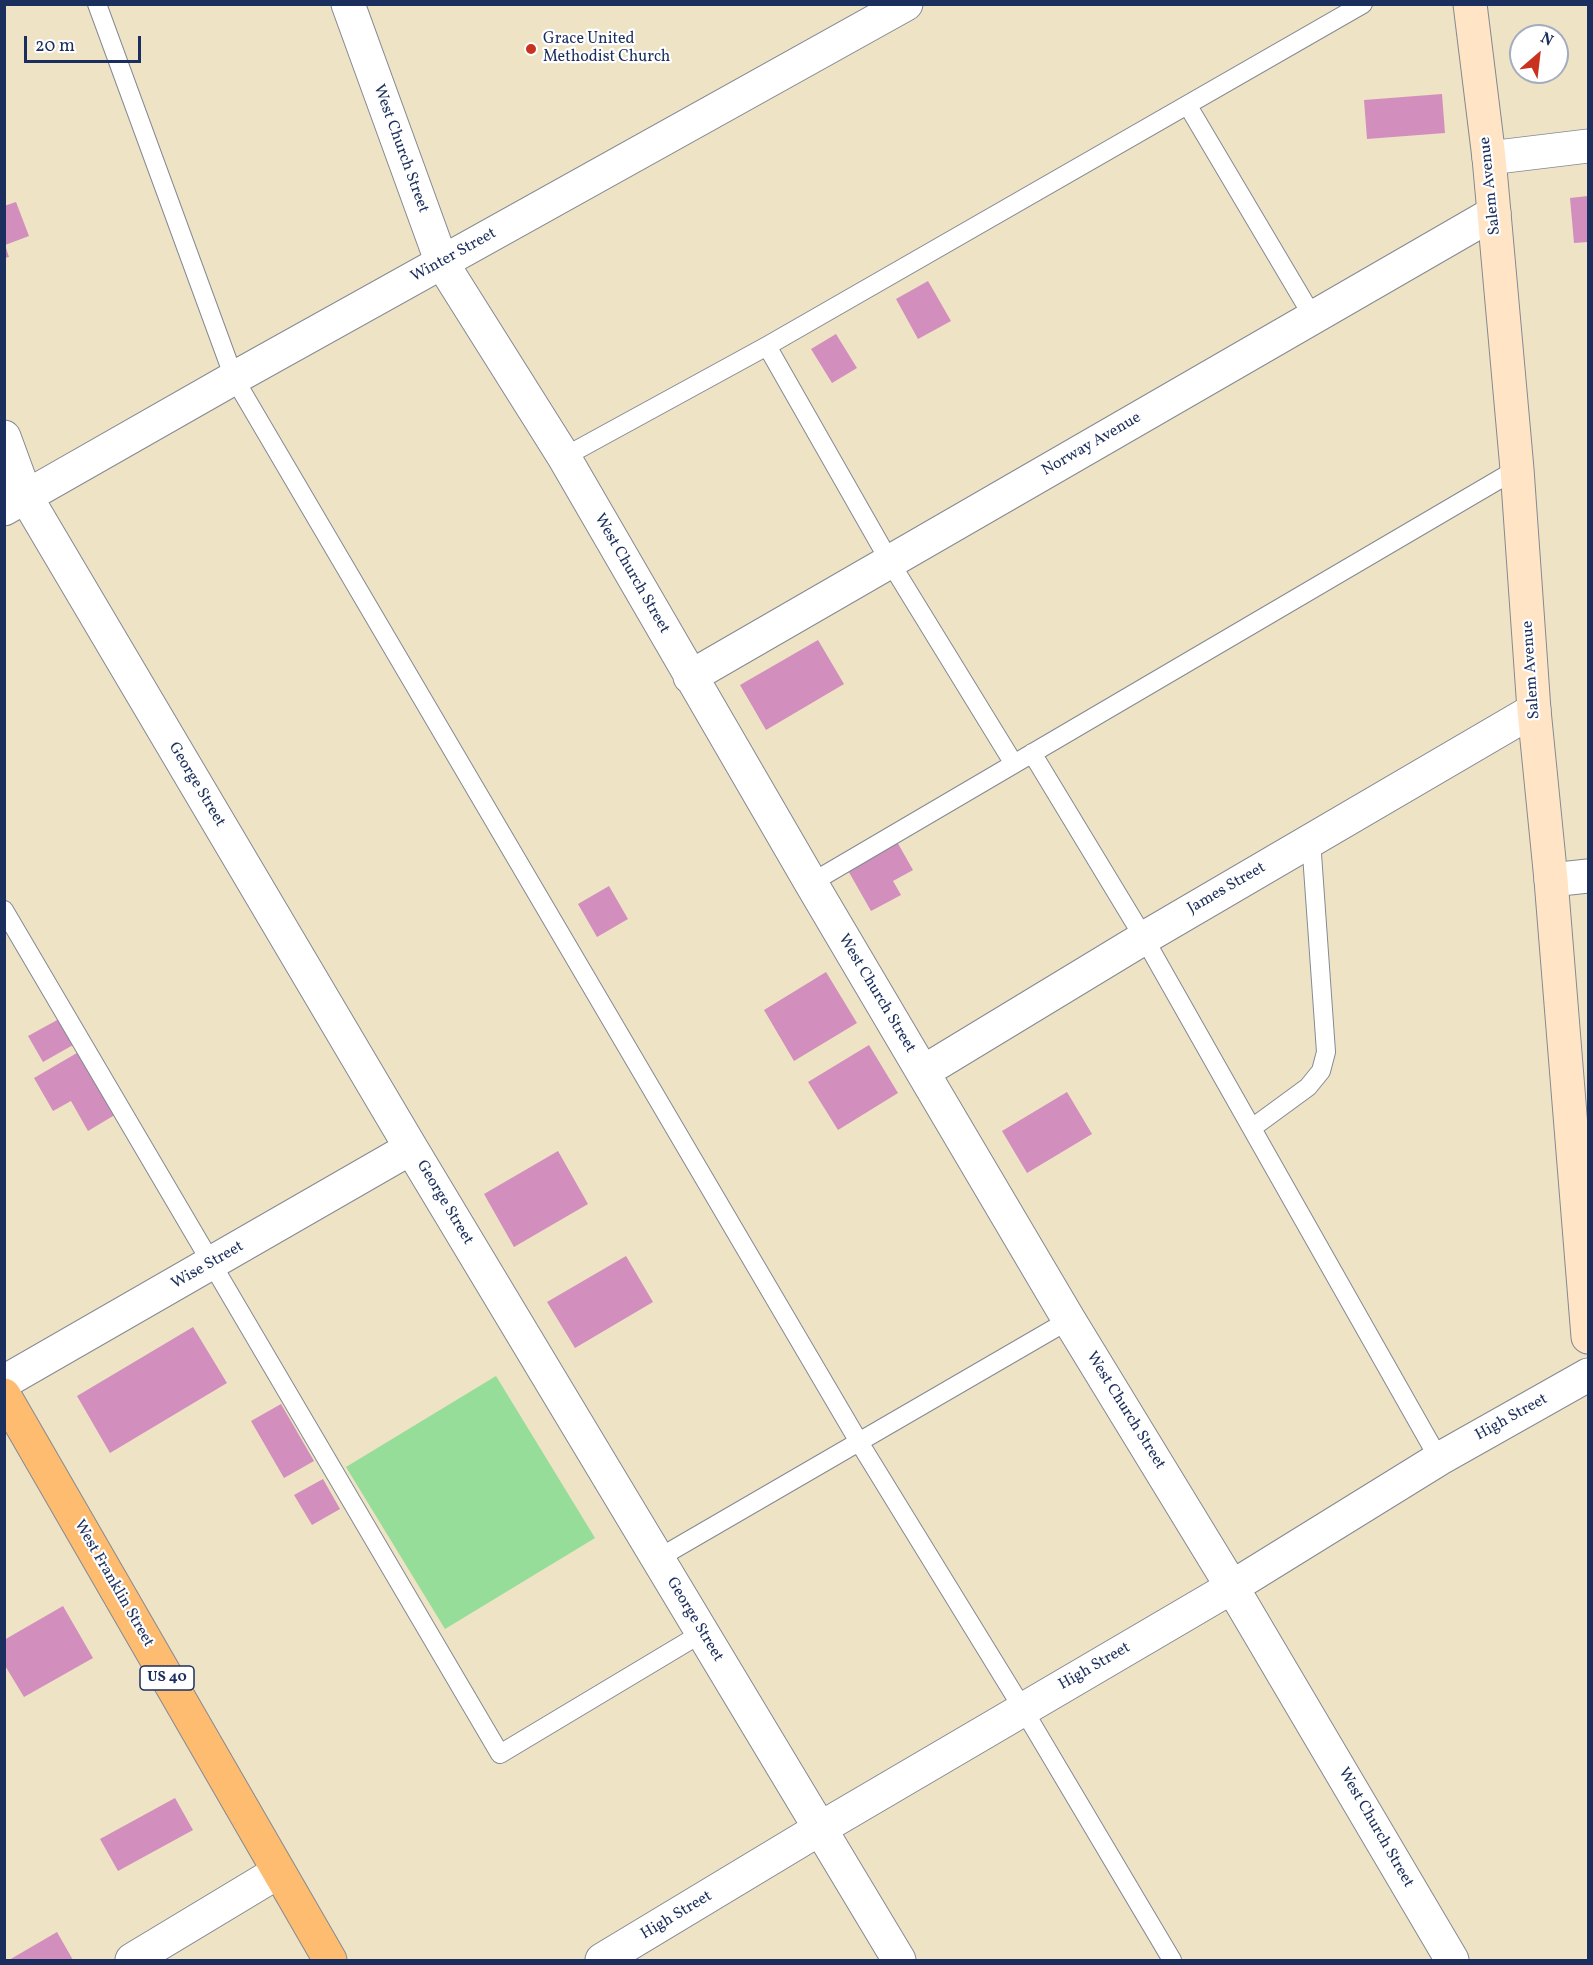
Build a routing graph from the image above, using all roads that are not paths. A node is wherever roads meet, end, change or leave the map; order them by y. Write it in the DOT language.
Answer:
graph roads {
  1 [pos="97,4"];
  2 [pos="348,4"];
  3 [pos="906,4"];
  4 [pos="1363,4"];
  5 [pos="1470,4"];
  6 [pos="1188,106"];
  7 [pos="1588,146"];
  8 [pos="1490,158"];
  9 [pos="1494,213"];
  10 [pos="442,263"];
  11 [pos="1313,317"];
  12 [pos="767,346"];
  13 [pos="234,378"];
  14 [pos="4,437"];
  15 [pos="564,457"];
  16 [pos="1517,469"];
  17 [pos="15,503"];
  18 [pos="890,561"];
  19 [pos="690,677"];
  20 [pos="1534,710"];
  21 [pos="1032,753"];
  22 [pos="1014,764"];
  23 [pos="1311,840"];
  24 [pos="1588,876"];
  25 [pos="1551,880"];
  26 [pos="811,883"];
  27 [pos="4,910"];
  28 [pos="1144,938"];
  29 [pos="923,1072"];
  30 [pos="1252,1128"];
  31 [pos="411,1148"];
  32 [pos="212,1263"];
  33 [pos="1069,1320"];
  34 [pos="1588,1337"];
  35 [pos="1588,1375"];
  36 [pos="4,1382"];
  37 [pos="4,1395"];
  38 [pos="859,1442"];
  39 [pos="1439,1459"];
  40 [pos="657,1559"];
  41 [pos="1232,1587"];
  42 [pos="702,1633"];
  43 [pos="1023,1709"];
  44 [pos="821,1828"];
  45 [pos="278,1872"];
  46 [pos="616,1957"];
  47 [pos="132,1960"];
  48 [pos="330,1960"];
  49 [pos="899,1960"];
  50 [pos="1172,1960"];
  51 [pos="1452,1960"];
  1 -- 13 [label="lane"];
  2 -- 10 [label="street, West Church Street"];
  3 -- 10 [label="street, Winter Street"];
  4 -- 6 [label="lane"];
  5 -- 8 [label="main road, Salem Avenue"];
  6 -- 11 [label="lane"];
  6 -- 12 [label="lane"];
  7 -- 8 [label="street"];
  8 -- 9 [label="main road, Salem Avenue"];
  9 -- 11 [label="street, Norway Avenue"];
  9 -- 16 [label="main road, Salem Avenue"];
  10 -- 13 [label="street, Winter Street"];
  10 -- 15 [label="street, West Church Street"];
  11 -- 18 [label="street, Norway Avenue"];
  12 -- 15 [label="lane"];
  12 -- 18 [label="lane"];
  13 -- 17 [label="street, Winter Street"];
  13 -- 38 [label="lane"];
  14 -- 17 [label="street, George Street"];
  15 -- 19 [label="street, West Church Street"];
  16 -- 20 [label="main road, Salem Avenue"];
  16 -- 21 [label="lane"];
  17 -- 31 [label="street, George Street"];
  18 -- 19 [label="street, Norway Avenue"];
  18 -- 22 [label="lane"];
  19 -- 26 [label="street, West Church Street"];
  20 -- 23 [label="street, James Street"];
  20 -- 25 [label="main road, Salem Avenue"];
  21 -- 22 [label="lane"];
  21 -- 28 [label="lane"];
  22 -- 26 [label="lane"];
  23 -- 28 [label="street, James Street"];
  23 -- 30 [label="lane"];
  24 -- 25 [label="street"];
  25 -- 34 [label="main road, Salem Avenue"];
  26 -- 29 [label="street, West Church Street"];
  27 -- 32 [label="lane"];
  28 -- 29 [label="street, James Street"];
  28 -- 30 [label="lane"];
  29 -- 33 [label="street, West Church Street"];
  30 -- 39 [label="lane"];
  31 -- 32 [label="street, Wise Street"];
  31 -- 40 [label="street, George Street"];
  32 -- 36 [label="street, Wise Street"];
  32 -- 42 [label="lane"];
  33 -- 38 [label="lane"];
  33 -- 41 [label="street, West Church Street"];
  35 -- 39 [label="street, High Street"];
  37 -- 45 [label="main road, West Franklin Street / US 40"];
  38 -- 40 [label="lane"];
  38 -- 43 [label="lane"];
  39 -- 41 [label="street, High Street"];
  40 -- 42 [label="street, George Street"];
  41 -- 43 [label="street, High Street"];
  41 -- 51 [label="street, West Church Street"];
  42 -- 44 [label="street, George Street"];
  43 -- 44 [label="street, High Street"];
  43 -- 50 [label="lane"];
  44 -- 46 [label="street, High Street"];
  44 -- 49 [label="street, George Street"];
  45 -- 47 [label="street"];
  45 -- 48 [label="main road, West Franklin Street / US 40"];
}
